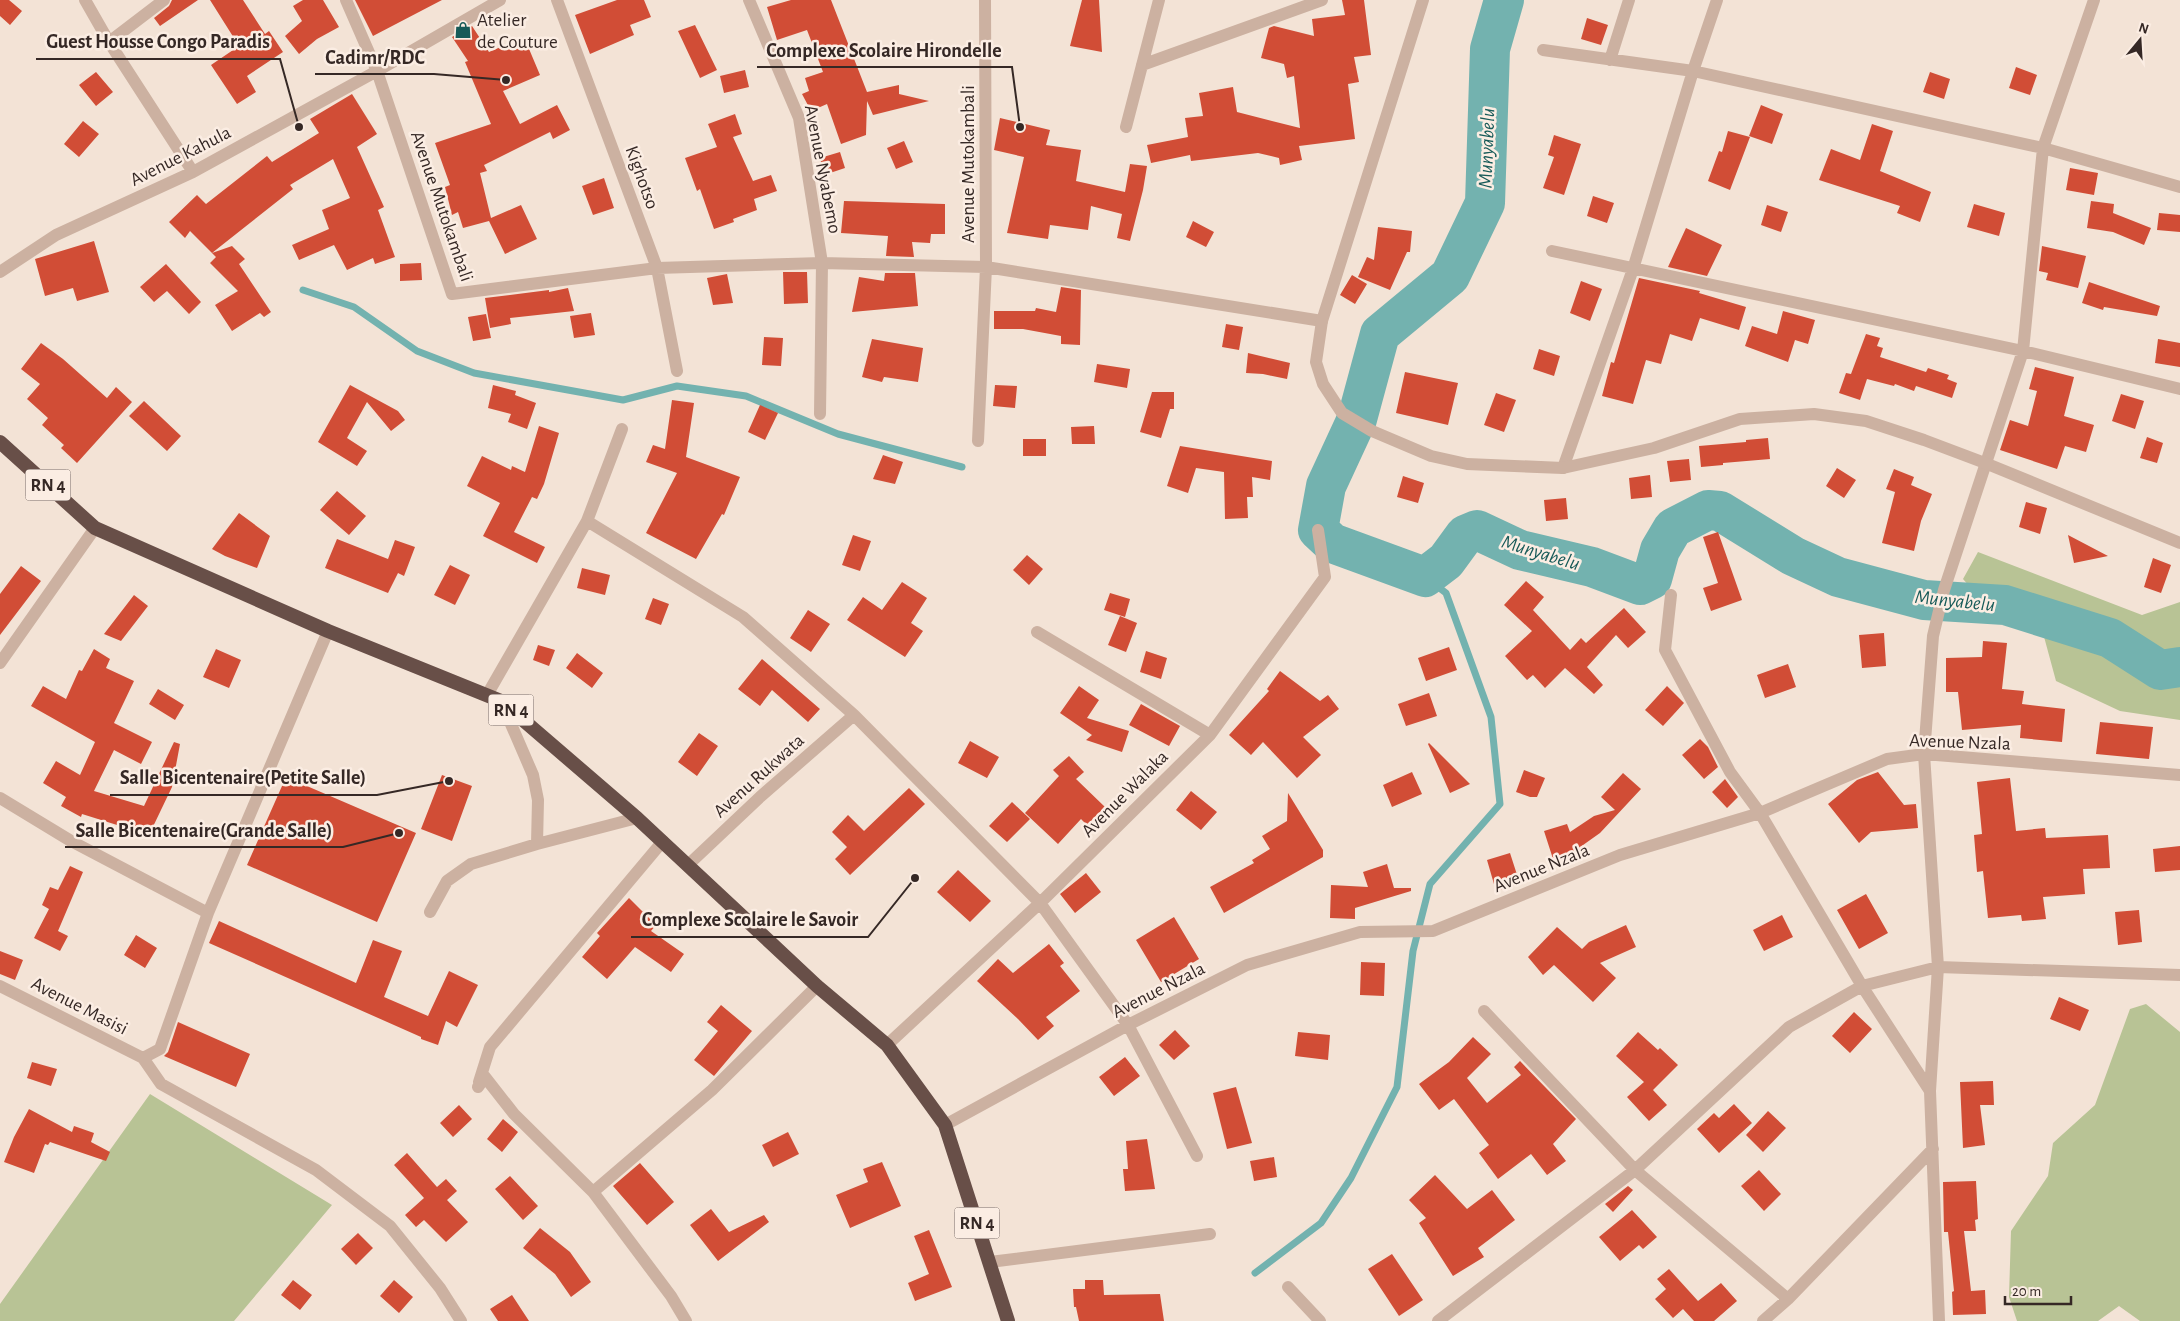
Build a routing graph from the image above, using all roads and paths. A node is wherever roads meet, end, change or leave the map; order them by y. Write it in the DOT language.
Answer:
graph roads {
  1 [pos="85,0"];
  2 [pos="164,0"];
  3 [pos="346,0"];
  4 [pos="500,0"];
  5 [pos="557,0"];
  6 [pos="749,0"];
  7 [pos="985,0"];
  8 [pos="1159,0"];
  9 [pos="1322,0"];
  10 [pos="1422,0"];
  11 [pos="1629,0"];
  12 [pos="1718,0"];
  13 [pos="2094,0"];
  14 [pos="109,42"];
  15 [pos="1543,50"];
  16 [pos="1610,60"];
  17 [pos="1142,65"];
  18 [pos="377,71"];
  19 [pos="1693,72"];
  20 [pos="1126,126"];
  21 [pos="2043,148"];
  22 [pos="193,172"];
  23 [pos="2180,187"];
  24 [pos="1552,251"];
  25 [pos="822,262"];
  26 [pos="986,267"];
  27 [pos="656,268"];
  28 [pos="1633,269"];
  29 [pos="0,272"];
  30 [pos="1322,322"];
  31 [pos="2023,352"];
  32 [pos="677,371"];
  33 [pos="2180,389"];
  34 [pos="820,414"];
  35 [pos="622,429"];
  36 [pos="978,441"];
  37 [pos="0,442"];
  38 [pos="1985,463"];
  39 [pos="1563,468"];
  40 [pos="586,521"];
  41 [pos="96,528"];
  42 [pos="1318,530"];
  43 [pos="2180,543"];
  44 [pos="1671,595"];
  45 [pos="328,631"];
  46 [pos="1037,632"];
  47 [pos="0,663"];
  48 [pos="487,695"];
  49 [pos="501,701"];
  50 [pos="854,715"];
  51 [pos="1210,734"];
  52 [pos="1924,754"];
  53 [pos="2180,775"];
  54 [pos="0,798"];
  55 [pos="1760,813"];
  56 [pos="637,818"];
  57 [pos="662,841"];
  58 [pos="537,844"];
  59 [pos="688,865"];
  60 [pos="1040,903"];
  61 [pos="430,912"];
  62 [pos="208,913"];
  63 [pos="1938,967"];
  64 [pos="2180,975"];
  65 [pos="0,986"];
  66 [pos="817,986"];
  67 [pos="1862,986"];
  68 [pos="1484,1010"];
  69 [pos="1128,1025"];
  70 [pos="887,1045"];
  71 [pos="143,1058"];
  72 [pos="1930,1091"];
  73 [pos="945,1125"];
  74 [pos="1933,1149"];
  75 [pos="1197,1156"];
  76 [pos="1635,1170"];
  77 [pos="593,1192"];
  78 [pos="1210,1234"];
  79 [pos="990,1262"];
  80 [pos="1288,1286"];
  81 [pos="1788,1298"];
  82 [pos="461,1321"];
  83 [pos="686,1321"];
  84 [pos="1008,1321"];
  85 [pos="1320,1321"];
  86 [pos="1438,1321"];
  87 [pos="1763,1321"];
  88 [pos="1939,1321"];
  1 -- 14 [label="street"];
  2 -- 14 [label="street"];
  3 -- 18 [label="street"];
  4 -- 18 [label="street"];
  5 -- 27 [label="street, Kighotso"];
  6 -- 25 [label="street, Avenue Nyabemo"];
  7 -- 26 [label="street, Avenue Mutokambali"];
  8 -- 17 [label="street"];
  9 -- 17 [label="street"];
  10 -- 30 [label="street"];
  11 -- 16 [label="street"];
  12 -- 19 [label="street"];
  13 -- 21 [label="street"];
  14 -- 22 [label="street"];
  15 -- 16 [label="street"];
  16 -- 19 [label="street"];
  17 -- 20 [label="street"];
  18 -- 22 [label="street, Avenue Kahula"];
  18 -- 27 [label="street, Avenue Mutokambali"];
  19 -- 21 [label="street"];
  19 -- 28 [label="street"];
  21 -- 23 [label="street"];
  21 -- 31 [label="street"];
  22 -- 29 [label="street, Avenue Kahula"];
  24 -- 28 [label="street"];
  25 -- 26 [label="street"];
  25 -- 27 [label="street"];
  25 -- 34 [label="street, Avenue Nyabemo"];
  26 -- 30 [label="street"];
  26 -- 36 [label="street, Avenue Mutokambali"];
  27 -- 32 [label="street, Kighotso"];
  28 -- 31 [label="street"];
  28 -- 39 [label="street"];
  30 -- 39 [label="street"];
  31 -- 33 [label="street"];
  31 -- 38 [label="street"];
  35 -- 40 [label="street"];
  37 -- 41 [label="highway, RN 4"];
  38 -- 39 [label="street"];
  38 -- 43 [label="street"];
  38 -- 52 [label="street"];
  40 -- 48 [label="street"];
  40 -- 50 [label="street"];
  41 -- 45 [label="highway, RN 4"];
  41 -- 47 [label="street"];
  42 -- 51 [label="street, Avenue Walaka"];
  44 -- 55 [label="street"];
  45 -- 48 [label="highway, RN 4"];
  45 -- 62 [label="street"];
  46 -- 51 [label="street"];
  48 -- 49 [label="highway, RN 4"];
  49 -- 56 [label="highway, RN 4"];
  49 -- 58 [label="street"];
  50 -- 59 [label="street, Avenu Rukwata"];
  50 -- 60 [label="street"];
  51 -- 60 [label="street, Avenue Walaka"];
  52 -- 53 [label="street, Avenue Nzala"];
  52 -- 55 [label="street, Avenue Nzala"];
  52 -- 63 [label="street"];
  54 -- 62 [label="street"];
  55 -- 67 [label="street"];
  55 -- 69 [label="street, Avenue Nzala"];
  56 -- 57 [label="highway, RN 4"];
  56 -- 58 [label="street"];
  57 -- 59 [label="highway, RN 4"];
  57 -- 77 [label="street"];
  58 -- 61 [label="street"];
  59 -- 66 [label="highway, RN 4"];
  60 -- 69 [label="street"];
  60 -- 70 [label="street, Avenue Walaka"];
  62 -- 71 [label="street"];
  63 -- 64 [label="street"];
  63 -- 67 [label="street"];
  63 -- 72 [label="street"];
  65 -- 71 [label="street, Avenue Masisi"];
  66 -- 70 [label="highway, RN 4"];
  66 -- 77 [label="street"];
  67 -- 72 [label="street"];
  67 -- 76 [label="street"];
  68 -- 76 [label="street"];
  69 -- 73 [label="street, Avenue Nzala"];
  69 -- 75 [label="street"];
  70 -- 73 [label="highway, RN 4"];
  71 -- 82 [label="street"];
  72 -- 74 [label="street"];
  73 -- 79 [label="highway, RN 4"];
  74 -- 81 [label="street"];
  74 -- 88 [label="street"];
  76 -- 81 [label="street"];
  76 -- 86 [label="street"];
  77 -- 83 [label="street"];
  78 -- 79 [label="street"];
  79 -- 84 [label="highway, RN 4"];
  80 -- 85 [label="street"];
  81 -- 87 [label="street"];
}
